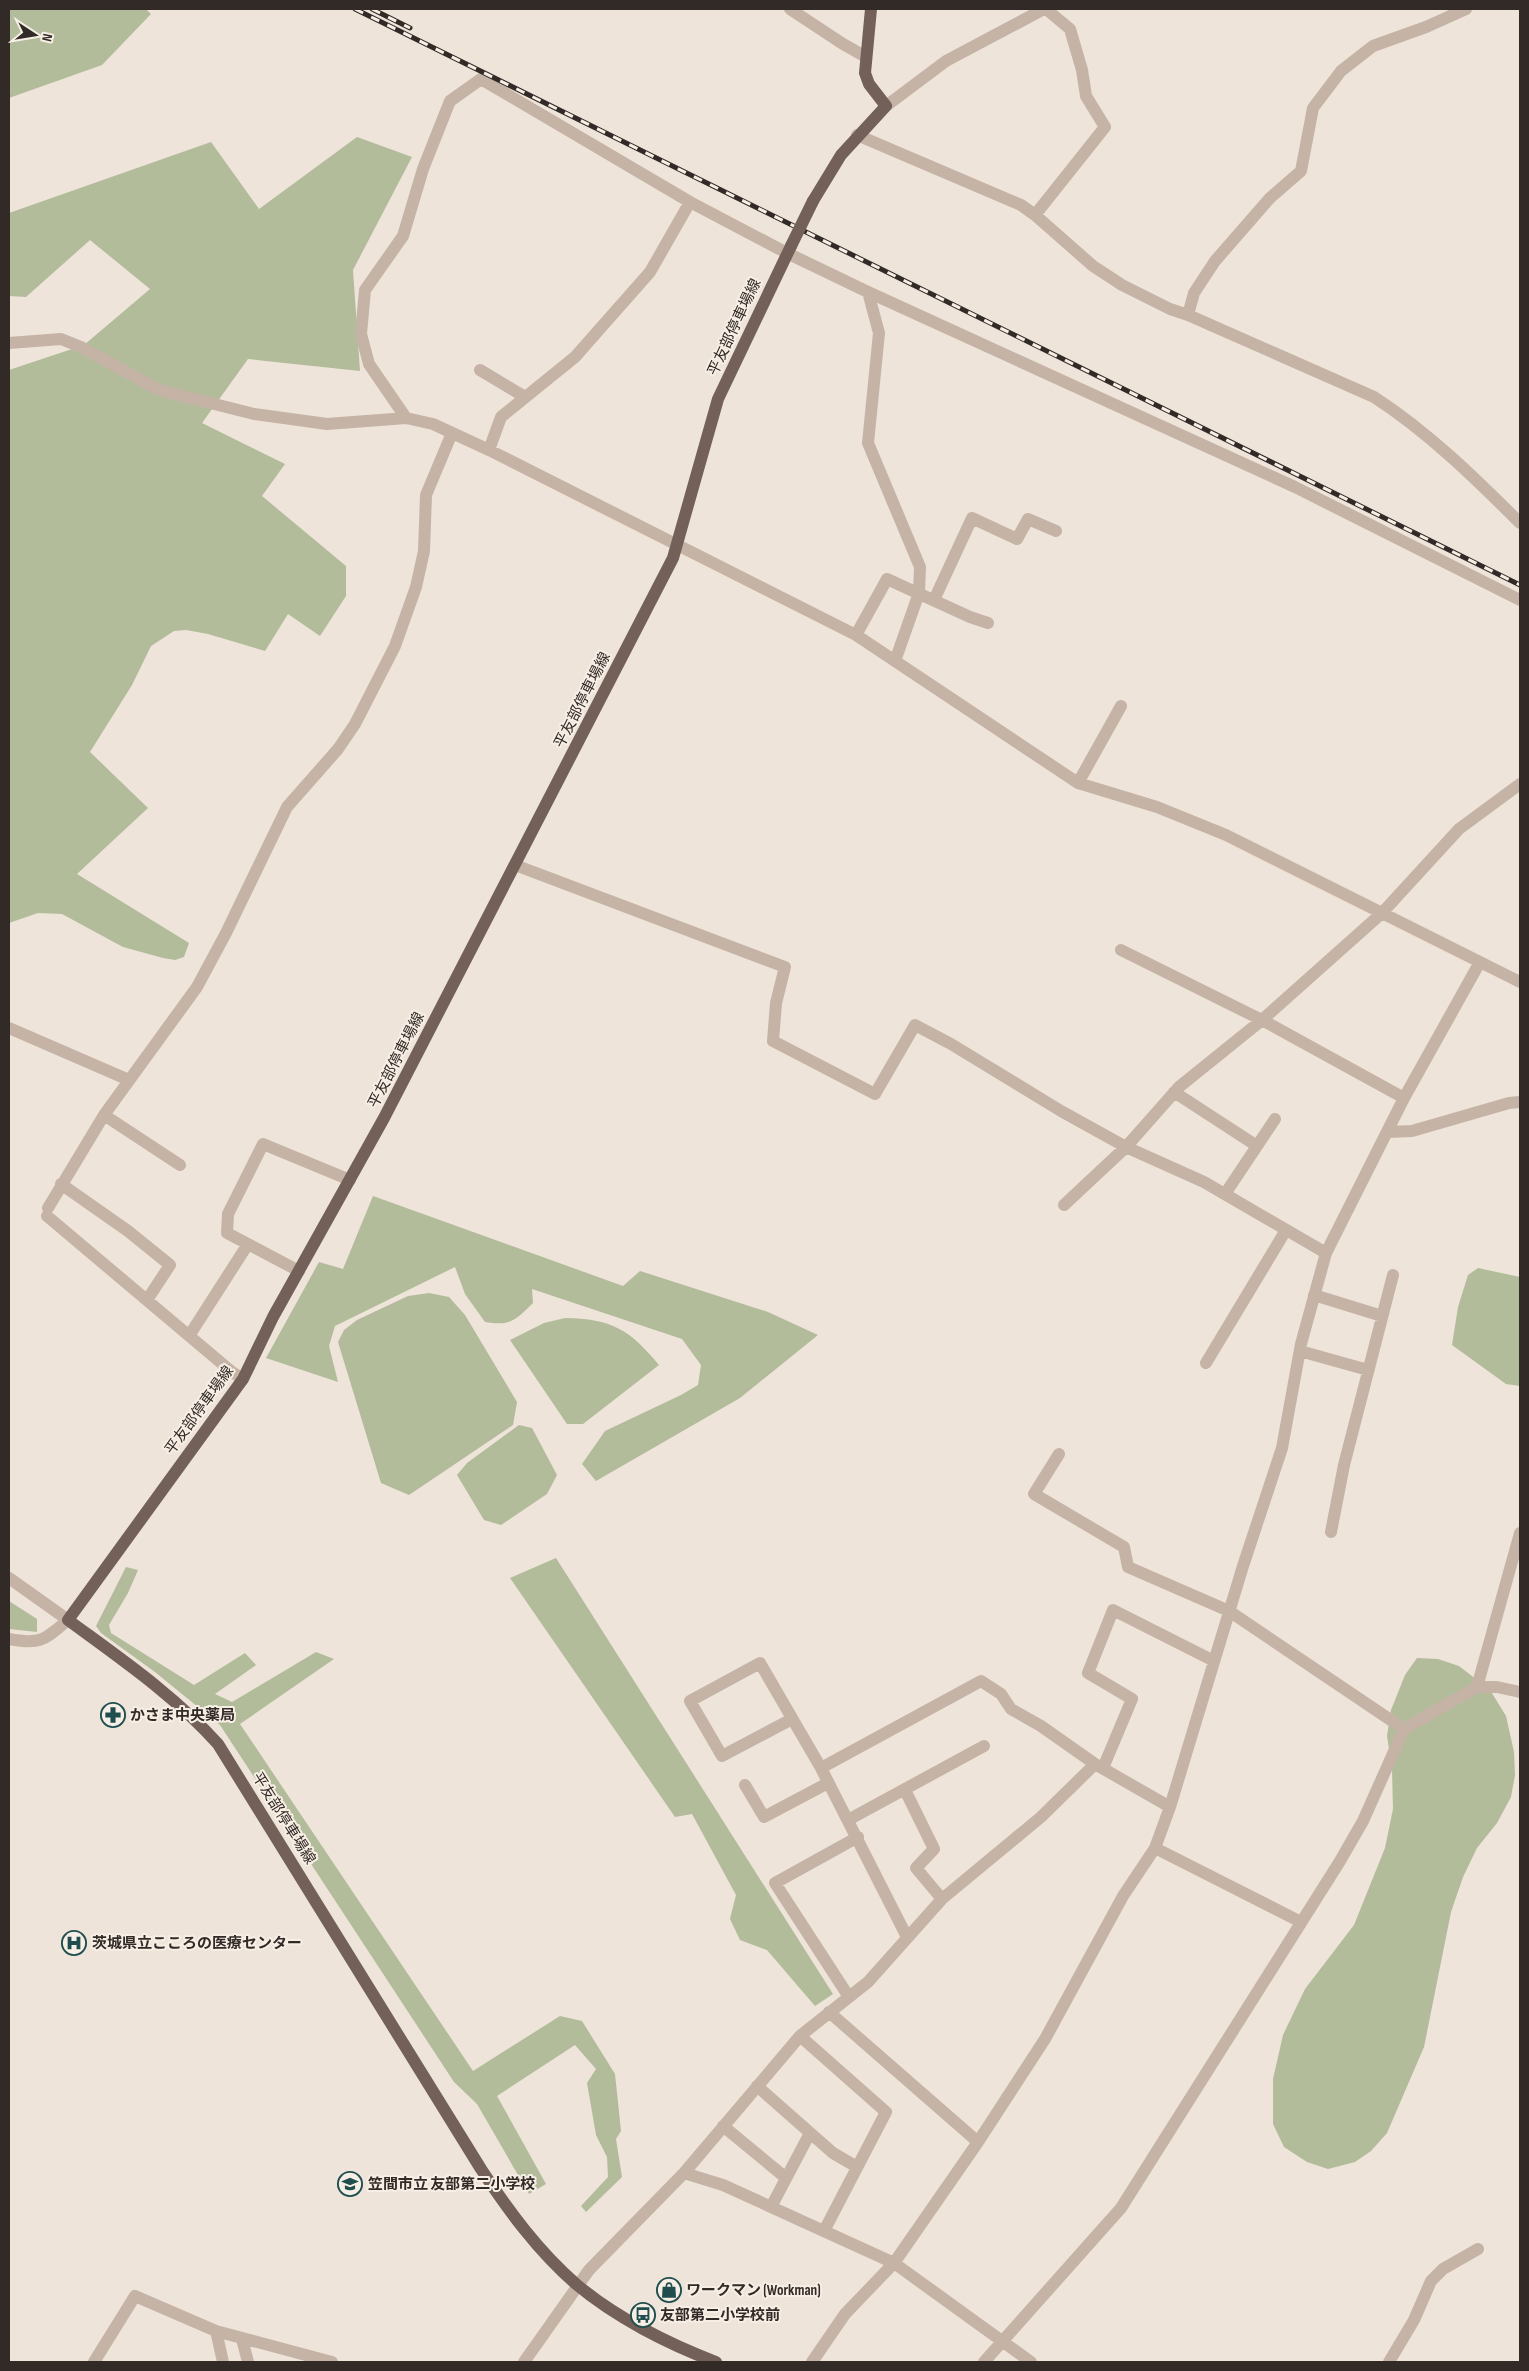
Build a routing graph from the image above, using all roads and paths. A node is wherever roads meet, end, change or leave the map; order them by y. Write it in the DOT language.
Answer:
graph roads {
  1 [pos="790,9"];
  2 [pos="871,9"];
  3 [pos="1045,9"];
  4 [pos="1466,9"];
  5 [pos="866,57"];
  6 [pos="886,106"];
  7 [pos="857,135"];
  8 [pos="690,202"];
  9 [pos="1035,215"];
  10 [pos="789,249"];
  11 [pos="868,292"];
  12 [pos="1188,315"];
  13 [pos="9,342"];
  14 [pos="480,370"];
  15 [pos="525,397"];
  16 [pos="406,418"];
  17 [pos="452,433"];
  18 [pos="489,450"];
  19 [pos="1520,523"];
  20 [pos="1056,531"];
  21 [pos="678,544"];
  22 [pos="919,593"];
  23 [pos="934,600"];
  24 [pos="1520,600"];
  25 [pos="988,623"];
  26 [pos="856,635"];
  27 [pos="895,661"];
  28 [pos="1120,706"];
  29 [pos="1078,784"];
  30 [pos="1520,784"];
  31 [pos="515,865"];
  32 [pos="1382,912"];
  33 [pos="1121,950"];
  34 [pos="1480,962"];
  35 [pos="1520,982"];
  36 [pos="1262,1020"];
  37 [pos="9,1028"];
  38 [pos="129,1080"];
  39 [pos="1174,1092"];
  40 [pos="1404,1098"];
  41 [pos="1520,1102"];
  42 [pos="104,1115"];
  43 [pos="1275,1119"];
  44 [pos="1387,1132"];
  45 [pos="1257,1146"];
  46 [pos="1126,1147"];
  47 [pos="180,1164"];
  48 [pos="350,1180"];
  49 [pos="61,1184"];
  50 [pos="1225,1194"];
  51 [pos="1064,1205"];
  52 [pos="1286,1230"];
  53 [pos="248,1244"];
  54 [pos="1326,1253"];
  55 [pos="299,1271"];
  56 [pos="1393,1275"];
  57 [pos="1314,1295"];
  58 [pos="147,1300"];
  59 [pos="1382,1316"];
  60 [pos="189,1336"];
  61 [pos="1300,1351"];
  62 [pos="1206,1363"];
  63 [pos="1368,1370"];
  64 [pos="243,1379"];
  65 [pos="1059,1454"];
  66 [pos="1330,1532"];
  67 [pos="1520,1533"];
  68 [pos="9,1578"];
  69 [pos="1229,1611"];
  70 [pos="68,1620"];
  71 [pos="9,1639"];
  72 [pos="1214,1661"];
  73 [pos="1476,1687"];
  74 [pos="1520,1692"];
  75 [pos="792,1719"];
  76 [pos="1404,1729"];
  77 [pos="984,1746"];
  78 [pos="1099,1766"];
  79 [pos="820,1768"];
  80 [pos="828,1783"];
  81 [pos="744,1785"];
  82 [pos="905,1790"];
  83 [pos="1170,1807"];
  84 [pos="848,1820"];
  85 [pos="858,1837"];
  86 [pos="1155,1848"];
  87 [pos="942,1899"];
  88 [pos="1301,1922"];
  89 [pos="907,1937"];
  90 [pos="849,1997"];
  91 [pos="829,2012"];
  92 [pos="800,2036"];
  93 [pos="757,2086"];
  94 [pos="724,2126"];
  95 [pos="810,2133"];
  96 [pos="978,2142"];
  97 [pos="857,2167"];
  98 [pos="684,2173"];
  99 [pos="786,2178"];
  100 [pos="771,2207"];
  101 [pos="824,2231"];
  102 [pos="1478,2249"];
  103 [pos="894,2264"];
  104 [pos="577,2284"];
  105 [pos="216,2331"];
  106 [pos="242,2338"];
  107 [pos="1003,2343"];
  108 [pos="94,2362"];
  109 [pos="224,2362"];
  110 [pos="248,2362"];
  111 [pos="332,2362"];
  112 [pos="524,2362"];
  113 [pos="716,2362"];
  114 [pos="812,2362"];
  115 [pos="984,2362"];
  116 [pos="1031,2362"];
  117 [pos="1389,2362"];
  1 -- 5 [label="street"];
  2 -- 5 [label="main road"];
  3 -- 6 [label="street"];
  3 -- 9 [label="street"];
  4 -- 12 [label="street"];
  5 -- 6 [label="main road"];
  6 -- 7 [label="main road"];
  7 -- 9 [label="street"];
  7 -- 10 [label="main road, 平友部停車場線, bridge"];
  8 -- 10 [label="street"];
  8 -- 15 [label="street"];
  8 -- 16 [label="street"];
  9 -- 12 [label="street"];
  10 -- 11 [label="street"];
  10 -- 21 [label="main road, 平友部停車場線"];
  11 -- 22 [label="street"];
  11 -- 24 [label="street"];
  12 -- 19 [label="street"];
  13 -- 16 [label="street"];
  14 -- 15 [label="street"];
  15 -- 18 [label="street"];
  16 -- 17 [label="street"];
  17 -- 18 [label="street"];
  17 -- 38 [label="street"];
  18 -- 21 [label="street"];
  20 -- 23 [label="street"];
  21 -- 26 [label="street"];
  21 -- 31 [label="main road, 平友部停車場線"];
  22 -- 23 [label="street"];
  22 -- 26 [label="street"];
  22 -- 27 [label="street"];
  23 -- 25 [label="street"];
  26 -- 27 [label="street"];
  27 -- 29 [label="street"];
  28 -- 29 [label="street"];
  29 -- 32 [label="street"];
  30 -- 32 [label="street"];
  31 -- 46 [label="street"];
  31 -- 48 [label="main road, 平友部停車場線"];
  32 -- 34 [label="street"];
  32 -- 36 [label="street"];
  33 -- 36 [label="street"];
  34 -- 35 [label="street"];
  34 -- 40 [label="street"];
  36 -- 39 [label="street"];
  36 -- 40 [label="street"];
  37 -- 38 [label="street"];
  38 -- 42 [label="street"];
  39 -- 45 [label="street"];
  39 -- 46 [label="street"];
  40 -- 44 [label="street"];
  41 -- 44 [label="street"];
  42 -- 47 [label="street"];
  42 -- 49 [label="street"];
  43 -- 45 [label="street"];
  44 -- 54 [label="street"];
  45 -- 50 [label="street"];
  46 -- 50 [label="street"];
  46 -- 51 [label="street"];
  48 -- 53 [label="street"];
  48 -- 55 [label="main road, 平友部停車場線"];
  49 -- 58 [label="street"];
  49 -- 58 [label="street"];
  50 -- 52 [label="street"];
  52 -- 54 [label="street"];
  52 -- 62 [label="street"];
  53 -- 55 [label="street"];
  53 -- 60 [label="street"];
  54 -- 57 [label="street"];
  55 -- 64 [label="main road, 平友部停車場線"];
  56 -- 59 [label="street"];
  57 -- 59 [label="street"];
  57 -- 61 [label="street"];
  58 -- 60 [label="street"];
  59 -- 63 [label="street"];
  60 -- 64 [label="street"];
  61 -- 63 [label="street"];
  61 -- 69 [label="street"];
  63 -- 66 [label="street"];
  64 -- 70 [label="main road, 平友部停車場線"];
  65 -- 69 [label="street"];
  67 -- 73 [label="street"];
  68 -- 70 [label="street"];
  69 -- 72 [label="street"];
  69 -- 76 [label="street"];
  70 -- 71 [label="street"];
  70 -- 104 [label="main road, 平友部停車場線"];
  72 -- 78 [label="street"];
  72 -- 83 [label="street"];
  73 -- 74 [label="street"];
  73 -- 76 [label="street"];
  75 -- 75 [label="street"];
  75 -- 79 [label="street"];
  76 -- 88 [label="street"];
  77 -- 82 [label="street"];
  78 -- 79 [label="street"];
  78 -- 83 [label="street"];
  78 -- 87 [label="street"];
  79 -- 80 [label="street"];
  80 -- 81 [label="street"];
  80 -- 84 [label="street"];
  82 -- 84 [label="street"];
  82 -- 87 [label="street"];
  83 -- 86 [label="street"];
  84 -- 85 [label="street"];
  85 -- 89 [label="street"];
  85 -- 90 [label="street"];
  86 -- 88 [label="street"];
  86 -- 96 [label="street"];
  87 -- 89 [label="street"];
  88 -- 107 [label="street"];
  89 -- 90 [label="street"];
  90 -- 91 [label="street"];
  91 -- 92 [label="street"];
  91 -- 96 [label="street"];
  92 -- 93 [label="street"];
  92 -- 97 [label="street"];
  93 -- 94 [label="street"];
  93 -- 95 [label="street"];
  94 -- 98 [label="street"];
  94 -- 99 [label="street"];
  95 -- 97 [label="street"];
  95 -- 99 [label="street"];
  96 -- 103 [label="street"];
  97 -- 101 [label="street"];
  98 -- 100 [label="street"];
  98 -- 104 [label="street"];
  99 -- 100 [label="street"];
  100 -- 101 [label="street"];
  101 -- 103 [label="street"];
  102 -- 117 [label="street"];
  103 -- 107 [label="street"];
  103 -- 114 [label="street"];
  104 -- 112 [label="street"];
  104 -- 113 [label="main road, 平友部停車場線"];
  105 -- 106 [label="street"];
  105 -- 108 [label="street"];
  105 -- 109 [label="street"];
  106 -- 110 [label="street"];
  106 -- 111 [label="street"];
  107 -- 115 [label="street"];
  107 -- 116 [label="street"];
}
